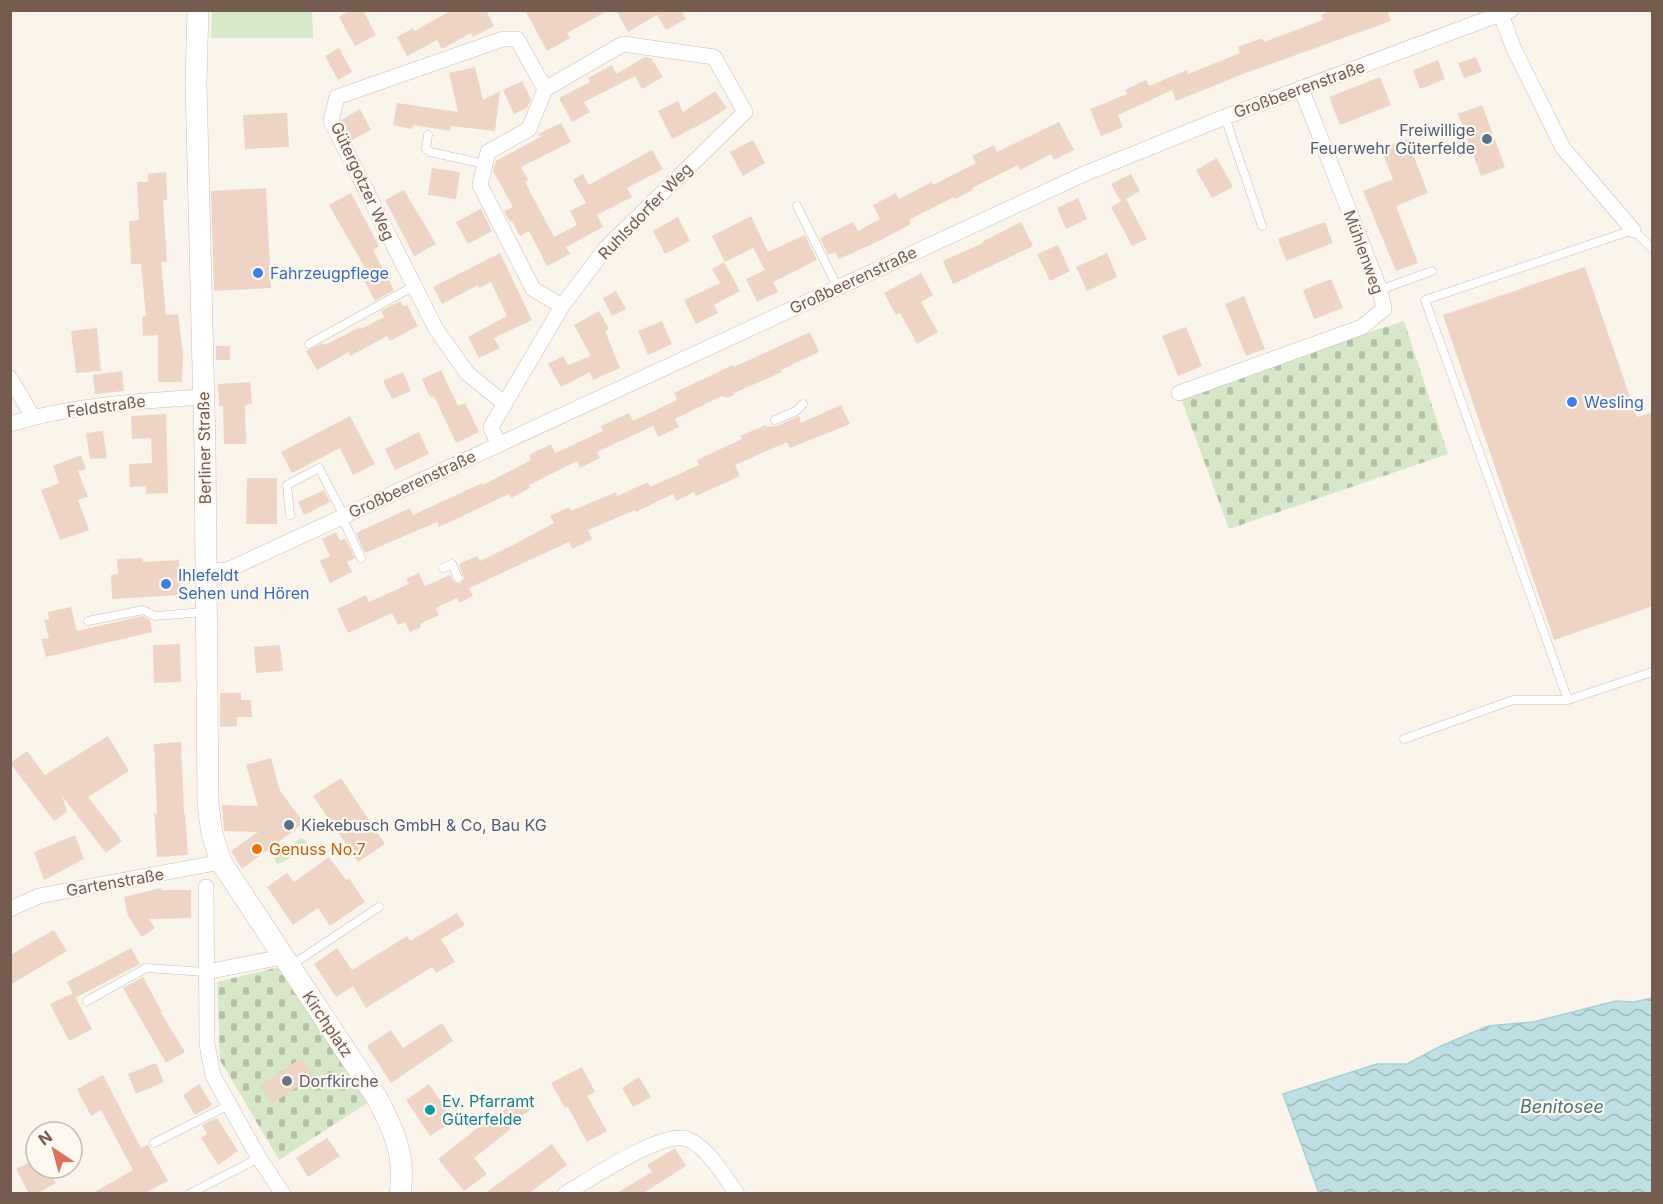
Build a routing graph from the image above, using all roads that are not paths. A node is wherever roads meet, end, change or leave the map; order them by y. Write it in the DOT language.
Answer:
graph roads {
  1 [pos="198,10"];
  2 [pos="1506,12"];
  3 [pos="1301,88"];
  4 [pos="545,89"];
  5 [pos="1225,117"];
  6 [pos="428,135"];
  7 [pos="485,164"];
  8 [pos="797,206"];
  9 [pos="1262,226"];
  10 [pos="1633,230"];
  11 [pos="1653,248"];
  12 [pos="1432,271"];
  13 [pos="414,286"];
  14 [pos="837,288"];
  15 [pos="1380,290"];
  16 [pos="562,306"];
  17 [pos="309,344"];
  18 [pos="10,378"];
  19 [pos="1179,393"];
  20 [pos="203,397"];
  21 [pos="505,404"];
  22 [pos="803,404"];
  23 [pos="33,417"];
  24 [pos="775,420"];
  25 [pos="10,424"];
  26 [pos="498,444"];
  27 [pos="290,515"];
  28 [pos="343,517"];
  29 [pos="361,558"];
  30 [pos="443,568"];
  31 [pos="205,571"];
  32 [pos="458,578"];
  33 [pos="206,612"];
  34 [pos="88,621"];
  35 [pos="1653,672"];
  36 [pos="1568,700"];
  37 [pos="1404,739"];
  38 [pos="221,862"];
  39 [pos="206,887"];
  40 [pos="379,907"];
  41 [pos="10,909"];
  42 [pos="286,962"];
  43 [pos="206,972"];
  44 [pos="87,1001"];
  45 [pos="229,1104"];
  46 [pos="154,1143"];
  47 [pos="259,1158"];
  48 [pos="189,1194"];
  49 [pos="283,1194"];
  50 [pos="400,1194"];
  51 [pos="565,1194"];
  52 [pos="738,1194"];
  1 -- 20 [label="main road, Berliner Straße"];
  2 -- 3 [label="street, Großbeerenstraße"];
  2 -- 10 [label="street"];
  3 -- 5 [label="street, Großbeerenstraße"];
  3 -- 15 [label="street, Mühlenweg"];
  4 -- 7 [label="street"];
  4 -- 13 [label="street, Gütergotzer Weg"];
  4 -- 16 [label="street, Ruhlsdorfer Weg"];
  5 -- 9 [label="lane"];
  5 -- 14 [label="street, Großbeerenstraße"];
  6 -- 7 [label="lane"];
  7 -- 16 [label="street"];
  8 -- 14 [label="lane"];
  10 -- 11 [label="lane"];
  10 -- 36 [label="lane"];
  12 -- 15 [label="lane"];
  13 -- 17 [label="lane"];
  13 -- 21 [label="street, Gütergotzer Weg"];
  14 -- 26 [label="street, Großbeerenstraße"];
  15 -- 19 [label="street, Mühlenweg"];
  16 -- 21 [label="street, Ruhlsdorfer Weg"];
  18 -- 23 [label="street"];
  20 -- 23 [label="street, Feldstraße"];
  20 -- 31 [label="main road, Berliner Straße"];
  21 -- 26 [label="street, Ruhlsdorfer Weg"];
  22 -- 24 [label="lane"];
  23 -- 25 [label="street, Feldstraße"];
  26 -- 28 [label="street, Großbeerenstraße"];
  27 -- 28 [label="lane"];
  28 -- 29 [label="lane"];
  28 -- 31 [label="street, Großbeerenstraße"];
  30 -- 32 [label="lane"];
  31 -- 33 [label="main road, Berliner Straße"];
  33 -- 34 [label="lane"];
  33 -- 38 [label="main road, Berliner Straße"];
  35 -- 36 [label="lane"];
  36 -- 37 [label="lane"];
  38 -- 41 [label="street, Gartenstraße"];
  38 -- 42 [label="main road, Kirchplatz"];
  39 -- 43 [label="street"];
  40 -- 42 [label="lane"];
  42 -- 43 [label="street"];
  42 -- 50 [label="main road, Kirchplatz"];
  43 -- 44 [label="lane"];
  43 -- 45 [label="street"];
  45 -- 46 [label="lane"];
  45 -- 47 [label="street"];
  47 -- 48 [label="lane"];
  47 -- 49 [label="street"];
  51 -- 52 [label="street"];
}
